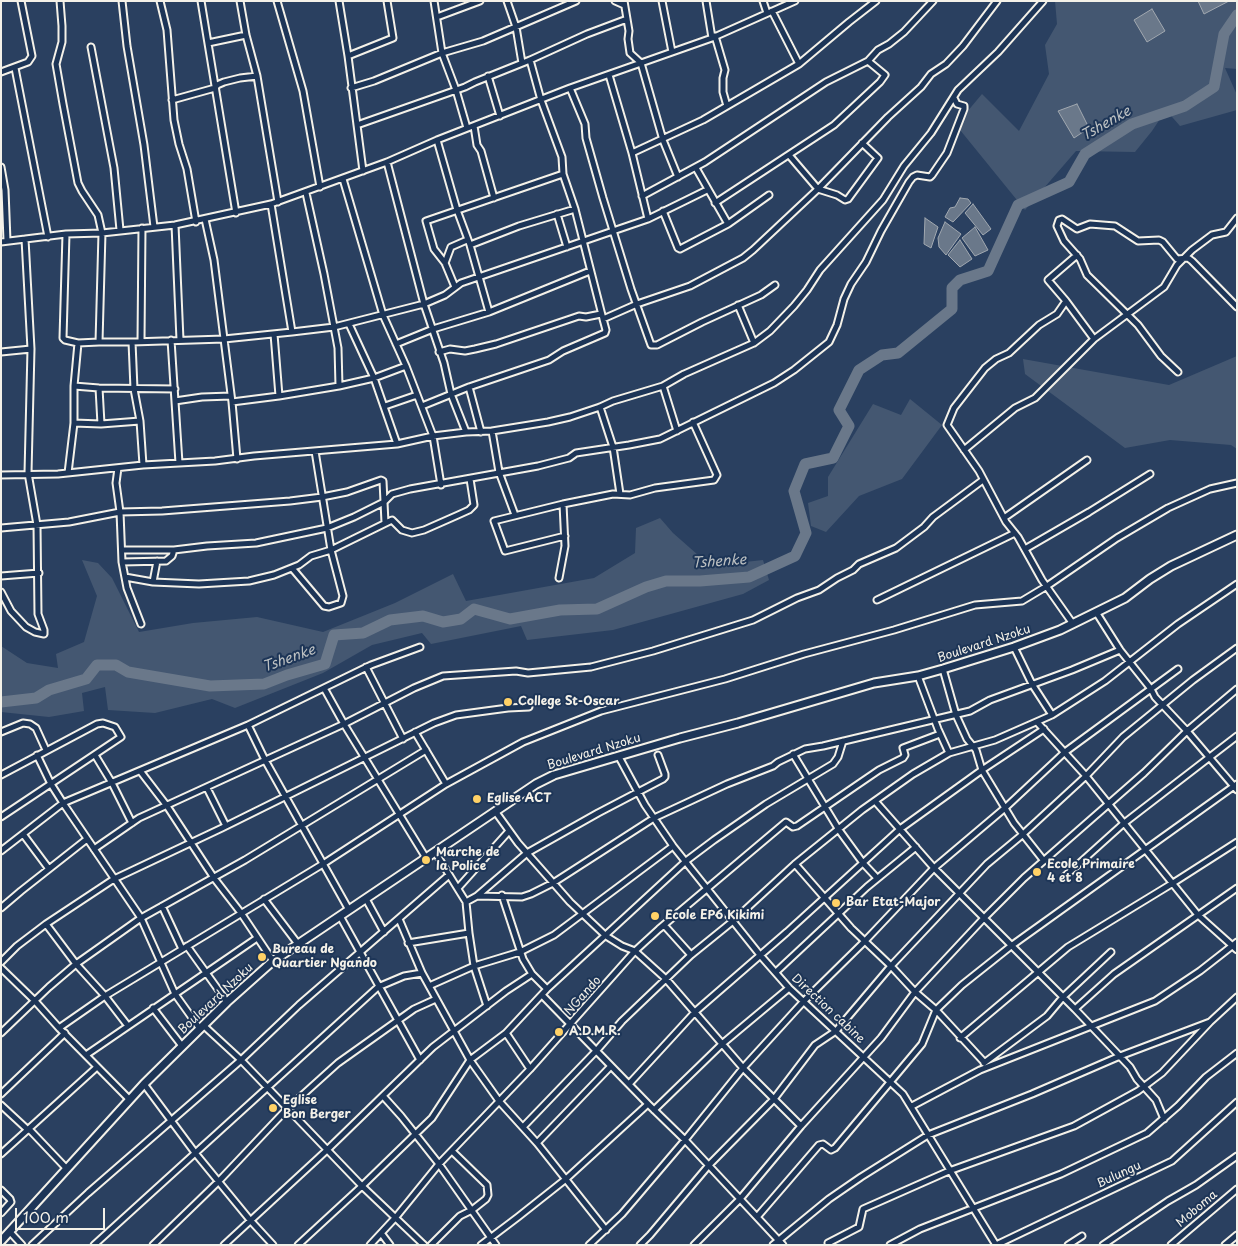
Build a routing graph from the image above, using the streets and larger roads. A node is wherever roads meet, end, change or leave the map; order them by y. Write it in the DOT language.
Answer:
graph roads {
  1 [pos="21,1"];
  2 [pos="60,1"];
  3 [pos="122,1"];
  4 [pos="160,1"];
  5 [pos="202,1"];
  6 [pos="240,1"];
  7 [pos="277,1"];
  8 [pos="339,1"];
  9 [pos="386,1"];
  10 [pos="434,1"];
  11 [pos="480,1"];
  12 [pos="508,1"];
  13 [pos="576,1"];
  14 [pos="615,1"];
  15 [pos="662,1"];
  16 [pos="706,1"];
  17 [pos="763,1"];
  18 [pos="795,1"];
  19 [pos="876,1"];
  20 [pos="934,1"];
  21 [pos="998,1"];
  22 [pos="1043,1"];
  23 [pos="624,3"];
  24 [pos="770,12"];
  25 [pos="437,18"];
  26 [pos="626,19"];
  27 [pos="516,27"];
  28 [pos="246,34"];
  29 [pos="713,37"];
  30 [pos="208,42"];
  31 [pos="91,48"];
  32 [pos="672,52"];
  33 [pos="442,53"];
  34 [pos="348,56"];
  35 [pos="530,60"];
  36 [pos="868,61"];
  37 [pos="522,63"];
  38 [pos="641,63"];
  39 [pos="799,64"];
  40 [pos="15,68"];
  41 [pos="1,72"];
  42 [pos="609,75"];
  43 [pos="256,76"];
  44 [pos="488,76"];
  45 [pos="465,87"];
  46 [pos="214,88"];
  47 [pos="351,88"];
  48 [pos="570,88"];
  49 [pos="456,90"];
  50 [pos="458,97"];
  51 [pos="954,98"];
  52 [pos="172,100"];
  53 [pos="541,100"];
  54 [pos="727,106"];
  55 [pos="500,116"];
  56 [pos="357,125"];
  57 [pos="474,126"];
  58 [pos="467,128"];
  59 [pos="437,140"];
  60 [pos="663,140"];
  61 [pos="862,143"];
  62 [pos="632,154"];
  63 [pos="790,154"];
  64 [pos="386,162"];
  65 [pos="1,167"];
  66 [pos="696,168"];
  67 [pos="363,171"];
  68 [pos="563,174"];
  69 [pos="678,177"];
  70 [pos="343,179"];
  71 [pos="320,187"];
  72 [pos="818,189"];
  73 [pos="707,190"];
  74 [pos="306,193"];
  75 [pos="769,195"];
  76 [pos="642,196"];
  77 [pos="494,198"];
  78 [pos="278,202"];
  79 [pos="715,203"];
  80 [pos="271,204"];
  81 [pos="575,209"];
  82 [pos="457,210"];
  83 [pos="663,211"];
  84 [pos="236,213"];
  85 [pos="557,214"];
  86 [pos="1237,218"];
  87 [pos="648,219"];
  88 [pos="205,220"];
  89 [pos="196,222"];
  90 [pos="728,224"];
  91 [pos="175,225"];
  92 [pos="154,227"];
  93 [pos="142,228"];
  94 [pos="120,230"];
  95 [pos="613,230"];
  96 [pos="102,233"];
  97 [pos="66,234"];
  98 [pos="48,237"];
  99 [pos="25,239"];
  100 [pos="584,241"];
  101 [pos="4,242"];
  102 [pos="469,243"];
  103 [pos="567,247"];
  104 [pos="1077,255"];
  105 [pos="1184,258"];
  106 [pos="445,264"];
  107 [pos="590,271"];
  108 [pos="479,277"];
  109 [pos="775,285"];
  110 [pos="455,287"];
  111 [pos="1066,301"];
  112 [pos="424,304"];
  113 [pos="637,304"];
  114 [pos="738,305"];
  115 [pos="1237,307"];
  116 [pos="489,312"];
  117 [pos="384,315"];
  118 [pos="1127,315"];
  119 [pos="602,317"];
  120 [pos="349,324"];
  121 [pos="334,328"];
  122 [pos="433,329"];
  123 [pos="292,332"];
  124 [pos="274,334"];
  125 [pos="224,339"];
  126 [pos="1094,339"];
  127 [pos="171,340"];
  128 [pos="180,340"];
  129 [pos="141,341"];
  130 [pos="99,342"];
  131 [pos="132,342"];
  132 [pos="754,342"];
  133 [pos="78,343"];
  134 [pos="396,344"];
  135 [pos="31,349"];
  136 [pos="1,352"];
  137 [pos="440,352"];
  138 [pos="406,366"];
  139 [pos="1178,372"];
  140 [pos="374,378"];
  141 [pos="74,386"];
  142 [pos="339,386"];
  143 [pos="663,386"];
  144 [pos="469,387"];
  145 [pos="99,388"];
  146 [pos="134,389"];
  147 [pos="175,389"];
  148 [pos="452,394"];
  149 [pos="418,395"];
  150 [pos="279,396"];
  151 [pos="231,399"];
  152 [pos="175,401"];
  153 [pos="385,406"];
  154 [pos="422,406"];
  155 [pos="600,407"];
  156 [pos="140,421"];
  157 [pos="693,422"];
  158 [pos="74,423"];
  159 [pos="101,424"];
  160 [pos="492,431"];
  161 [pos="677,431"];
  162 [pos="466,432"];
  163 [pos="481,432"];
  164 [pos="433,436"];
  165 [pos="397,444"];
  166 [pos="613,447"];
  167 [pos="964,450"];
  168 [pos="315,451"];
  169 [pos="237,459"];
  170 [pos="1087,460"];
  171 [pos="179,463"];
  172 [pos="143,465"];
  173 [pos="118,468"];
  174 [pos="499,472"];
  175 [pos="68,473"];
  176 [pos="28,474"];
  177 [pos="1150,474"];
  178 [pos="1,475"];
  179 [pos="470,479"];
  180 [pos="983,480"];
  181 [pos="1237,483"];
  182 [pos="442,484"];
  183 [pos="620,494"];
  184 [pos="322,497"];
  185 [pos="384,502"];
  186 [pos="563,504"];
  187 [pos="120,512"];
  188 [pos="515,515"];
  189 [pos="1004,518"];
  190 [pos="385,523"];
  191 [pos="37,525"];
  192 [pos="1,528"];
  193 [pos="327,528"];
  194 [pos="1015,533"];
  195 [pos="1237,535"];
  196 [pos="565,536"];
  197 [pos="1025,549"];
  198 [pos="123,550"];
  199 [pos="174,550"];
  200 [pos="331,550"];
  201 [pos="157,561"];
  202 [pos="122,562"];
  203 [pos="292,568"];
  204 [pos="38,573"];
  205 [pos="1,576"];
  206 [pos="125,577"];
  207 [pos="559,578"];
  208 [pos="153,582"];
  209 [pos="1237,584"];
  210 [pos="1047,586"];
  211 [pos="1,592"];
  212 [pos="877,600"];
  213 [pos="1096,612"];
  214 [pos="141,624"];
  215 [pos="1073,624"];
  216 [pos="1014,647"];
  217 [pos="420,648"];
  218 [pos="1237,648"];
  219 [pos="1120,650"];
  220 [pos="1129,662"];
  221 [pos="366,667"];
  222 [pos="943,669"];
  223 [pos="1178,669"];
  224 [pos="918,676"];
  225 [pos="1032,684"];
  226 [pos="324,688"];
  227 [pos="1151,689"];
  228 [pos="1237,689"];
  229 [pos="385,702"];
  230 [pos="1162,704"];
  231 [pos="529,707"];
  232 [pos="956,715"];
  233 [pos="1052,715"];
  234 [pos="934,720"];
  235 [pos="1038,722"];
  236 [pos="344,724"];
  237 [pos="248,725"];
  238 [pos="1044,729"];
  239 [pos="1187,731"];
  240 [pos="1,732"];
  241 [pos="415,732"];
  242 [pos="940,734"];
  243 [pos="1237,736"];
  244 [pos="403,739"];
  245 [pos="843,741"];
  246 [pos="974,747"];
  247 [pos="46,750"];
  248 [pos="426,750"];
  249 [pos="1064,752"];
  250 [pos="658,754"];
  251 [pos="793,754"];
  252 [pos="949,754"];
  253 [pos="37,755"];
  254 [pos="95,755"];
  255 [pos="620,757"];
  256 [pos="365,758"];
  257 [pos="1210,758"];
  258 [pos="265,760"];
  259 [pos="982,770"];
  260 [pos="140,772"];
  261 [pos="1,775"];
  262 [pos="1086,776"];
  263 [pos="378,779"];
  264 [pos="808,779"];
  265 [pos="112,783"];
  266 [pos="51,784"];
  267 [pos="446,784"];
  268 [pos="1236,787"];
  269 [pos="207,788"];
  270 [pos="639,792"];
  271 [pos="286,796"];
  272 [pos="875,801"];
  273 [pos="63,803"];
  274 [pos="1108,804"];
  275 [pos="167,806"];
  276 [pos="825,807"];
  277 [pos="1004,808"];
  278 [pos="495,811"];
  279 [pos="399,814"];
  280 [pos="1,818"];
  281 [pos="654,818"];
  282 [pos="132,822"];
  283 [pos="1123,824"];
  284 [pos="302,825"];
  285 [pos="226,826"];
  286 [pos="900,829"];
  287 [pos="839,830"];
  288 [pos="509,831"];
  289 [pos="23,834"];
  290 [pos="1022,835"];
  291 [pos="87,839"];
  292 [pos="1237,842"];
  293 [pos="192,843"];
  294 [pos="673,846"];
  295 [pos="916,847"];
  296 [pos="94,849"];
  297 [pos="1145,849"];
  298 [pos="1,851"];
  299 [pos="435,852"];
  300 [pos="527,854"];
  301 [pos="426,858"];
  302 [pos="1044,861"];
  303 [pos="686,862"];
  304 [pos="863,863"];
  305 [pos="323,864"];
  306 [pos="796,864"];
  307 [pos="934,868"];
  308 [pos="49,869"];
  309 [pos="449,875"];
  310 [pos="214,878"];
  311 [pos="877,878"];
  312 [pos="1062,878"];
  313 [pos="114,879"];
  314 [pos="553,883"];
  315 [pos="1174,883"];
  316 [pos="458,888"];
  317 [pos="707,888"];
  318 [pos="1237,888"];
  319 [pos="959,893"];
  320 [pos="502,895"];
  321 [pos="477,896"];
  322 [pos="824,898"];
  323 [pos="264,899"];
  324 [pos="366,899"];
  325 [pos="466,902"];
  326 [pos="162,906"];
  327 [pos="1,908"];
  328 [pos="349,910"];
  329 [pos="241,913"];
  330 [pos="582,914"];
  331 [pos="838,914"];
  332 [pos="1198,915"];
  333 [pos="340,916"];
  334 [pos="141,918"];
  335 [pos="984,918"];
  336 [pos="399,920"];
  337 [pos="733,921"];
  338 [pos="46,924"];
  339 [pos="664,925"];
  340 [pos="384,932"];
  341 [pos="469,933"];
  342 [pos="606,936"];
  343 [pos="258,938"];
  344 [pos="865,942"];
  345 [pos="408,943"];
  346 [pos="1234,943"];
  347 [pos="298,944"];
  348 [pos="1011,946"];
  349 [pos="184,948"];
  350 [pos="1237,950"];
  351 [pos="636,951"];
  352 [pos="520,952"];
  353 [pos="1111,952"];
  354 [pos="361,953"];
  355 [pos="691,955"];
  356 [pos="760,955"];
  357 [pos="273,961"];
  358 [pos="1,962"];
  359 [pos="161,962"];
  360 [pos="76,964"];
  361 [pos="474,966"];
  362 [pos="891,966"];
  363 [pos="1,968"];
  364 [pos="776,972"];
  365 [pos="1038,972"];
  366 [pos="205,973"];
  367 [pos="422,973"];
  368 [pos="532,974"];
  369 [pos="666,978"];
  370 [pos="429,986"];
  371 [pos="378,987"];
  372 [pos="789,988"];
  373 [pos="547,990"];
  374 [pos="915,992"];
  375 [pos="175,994"];
  376 [pos="542,995"];
  377 [pos="105,996"];
  378 [pos="1063,997"];
  379 [pos="1237,997"];
  380 [pos="436,999"];
  381 [pos="35,1001"];
  382 [pos="804,1001"];
  383 [pos="227,1002"];
  384 [pos="487,1006"];
  385 [pos="153,1008"];
  386 [pos="1075,1009"];
  387 [pos="936,1010"];
  388 [pos="696,1012"];
  389 [pos="397,1020"];
  390 [pos="1210,1022"];
  391 [pos="570,1024"];
  392 [pos="128,1026"];
  393 [pos="202,1027"];
  394 [pos="1091,1027"];
  395 [pos="59,1028"];
  396 [pos="836,1031"];
  397 [pos="454,1032"];
  398 [pos="1,1033"];
  399 [pos="65,1033"];
  400 [pos="506,1033"];
  401 [pos="960,1038"];
  402 [pos="722,1044"];
  403 [pos="182,1046"];
  404 [pos="597,1050"];
  405 [pos="1237,1053"];
  406 [pos="86,1055"];
  407 [pos="863,1056"];
  408 [pos="1120,1056"];
  409 [pos="241,1060"];
  410 [pos="420,1060"];
  411 [pos="470,1060"];
  412 [pos="984,1062"];
  413 [pos="611,1066"];
  414 [pos="97,1067"];
  415 [pos="743,1068"];
  416 [pos="530,1069"];
  417 [pos="980,1070"];
  418 [pos="891,1082"];
  419 [pos="144,1084"];
  420 [pos="629,1084"];
  421 [pos="267,1088"];
  422 [pos="1144,1088"];
  423 [pos="1,1094"];
  424 [pos="383,1096"];
  425 [pos="129,1099"];
  426 [pos="774,1099"];
  427 [pos="499,1101"];
  428 [pos="1237,1102"];
  429 [pos="648,1104"];
  430 [pos="1,1105"];
  431 [pos="912,1106"];
  432 [pos="287,1109"];
  433 [pos="654,1110"];
  434 [pos="1164,1119"];
  435 [pos="172,1121"];
  436 [pos="801,1126"];
  437 [pos="524,1127"];
  438 [pos="29,1129"];
  439 [pos="415,1134"];
  440 [pos="928,1134"];
  441 [pos="685,1140"];
  442 [pos="537,1143"];
  443 [pos="328,1150"];
  444 [pos="452,1151"];
  445 [pos="1,1154"];
  446 [pos="196,1154"];
  447 [pos="1237,1156"];
  448 [pos="439,1164"];
  449 [pos="709,1165"];
  450 [pos="66,1168"];
  451 [pos="949,1171"];
  452 [pos="566,1179"];
  453 [pos="219,1181"];
  454 [pos="362,1186"];
  455 [pos="1237,1189"];
  456 [pos="1,1190"];
  457 [pos="740,1199"];
  458 [pos="974,1208"];
  459 [pos="472,1210"];
  460 [pos="1,1213"];
  461 [pos="396,1217"];
  462 [pos="757,1217"];
  463 [pos="250,1220"];
  464 [pos="606,1230"];
  465 [pos="10,1232"];
  466 [pos="381,1233"];
  467 [pos="1237,1235"];
  468 [pos="1082,1236"];
  469 [pos="491,1238"];
  470 [pos="1,1241"];
  471 [pos="781,1242"];
  472 [pos="827,1244"];
  473 [pos="22,1245"];
  474 [pos="32,1245"];
  475 [pos="94,1245"];
  476 [pos="153,1245"];
  477 [pos="224,1245"];
  478 [pos="273,1245"];
  479 [pos="298,1245"];
  480 [pos="370,1245"];
  481 [pos="390,1245"];
  482 [pos="424,1245"];
  483 [pos="430,1245"];
  484 [pos="481,1245"];
  485 [pos="496,1245"];
  486 [pos="589,1245"];
  487 [pos="640,1245"];
  488 [pos="694,1245"];
  489 [pos="773,1245"];
  490 [pos="890,1245"];
  491 [pos="996,1245"];
  492 [pos="1068,1245"];
  493 [pos="1102,1245"];
  494 [pos="1171,1245"];
  495 [pos="1225,1245"];
  1 -- 40 [label="street"];
  2 -- 96 [label="street"];
  3 -- 92 [label="street"];
  4 -- 52 [label="street"];
  5 -- 30 [label="street"];
  6 -- 28 [label="street"];
  7 -- 71 [label="street"];
  8 -- 34 [label="street"];
  9 -- 34 [label="street"];
  10 -- 25 [label="street"];
  11 -- 25 [label="street"];
  12 -- 27 [label="street"];
  13 -- 27 [label="street"];
  14 -- 23 [label="street"];
  15 -- 32 [label="street"];
  16 -- 29 [label="street"];
  17 -- 24 [label="street"];
  18 -- 24 [label="street"];
  19 -- 39 [label="street"];
  20 -- 36 [label="street"];
  21 -- 61 [label="street"];
  22 -- 51 [label="street"];
  23 -- 26 [label="street"];
  24 -- 29 [label="street"];
  24 -- 39 [label="street"];
  25 -- 33 [label="street"];
  26 -- 35 [label="street"];
  26 -- 38 [label="street"];
  27 -- 33 [label="street"];
  27 -- 37 [label="street"];
  28 -- 30 [label="street"];
  28 -- 43 [label="street"];
  29 -- 32 [label="street"];
  29 -- 54 [label="street"];
  30 -- 46 [label="street"];
  31 -- 94 [label="street"];
  32 -- 38 [label="street"];
  33 -- 47 [label="street"];
  33 -- 49 [label="street"];
  34 -- 47 [label="street"];
  35 -- 37 [label="street"];
  35 -- 53 [label="street"];
  36 -- 63 [label="street"];
  36 -- 66 [label="street"];
  37 -- 44 [label="street"];
  38 -- 42 [label="street"];
  38 -- 60 [label="street"];
  39 -- 54 [label="street"];
  40 -- 41 [label="street"];
  40 -- 98 [label="street"];
  42 -- 48 [label="street"];
  42 -- 62 [label="street"];
  43 -- 46 [label="street"];
  43 -- 78 [label="street"];
  44 -- 45 [label="street"];
  44 -- 55 [label="street"];
  45 -- 49 [label="street"];
  45 -- 50 [label="street"];
  46 -- 52 [label="street"];
  46 -- 84 [label="street"];
  47 -- 56 [label="street"];
  48 -- 53 [label="street"];
  48 -- 95 [label="street"];
  49 -- 50 [label="street"];
  49 -- 56 [label="street"];
  50 -- 58 [label="street"];
  51 -- 132 [label="street"];
  51 -- 157 [label="street"];
  52 -- 89 [label="street"];
  53 -- 55 [label="street"];
  53 -- 68 [label="street"];
  54 -- 60 [label="street"];
  55 -- 57 [label="street"];
  56 -- 67 [label="street"];
  57 -- 58 [label="street"];
  57 -- 77 [label="street"];
  58 -- 59 [label="street"];
  59 -- 64 [label="street"];
  59 -- 82 [label="street"];
  60 -- 62 [label="street"];
  60 -- 69 [label="street"];
  61 -- 72 [label="street"];
  61 -- 72 [label="street"];
  62 -- 76 [label="street"];
  63 -- 72 [label="street"];
  63 -- 79 [label="street"];
  64 -- 67 [label="street"];
  64 -- 112 [label="street"];
  65 -- 101 [label="street"];
  66 -- 69 [label="street"];
  66 -- 73 [label="street"];
  67 -- 70 [label="street"];
  68 -- 77 [label="street"];
  68 -- 81 [label="street"];
  69 -- 76 [label="street"];
  70 -- 71 [label="street"];
  70 -- 117 [label="street"];
  71 -- 74 [label="street"];
  72 -- 113 [label="street"];
  73 -- 79 [label="street"];
  73 -- 83 [label="street"];
  74 -- 78 [label="street"];
  74 -- 121 [label="street"];
  75 -- 90 [label="street"];
  76 -- 87 [label="street"];
  77 -- 82 [label="street"];
  78 -- 80 [label="street"];
  79 -- 90 [label="street"];
  80 -- 84 [label="street"];
  80 -- 123 [label="street"];
  81 -- 85 [label="street"];
  81 -- 100 [label="street"];
  82 -- 102 [label="street"];
  82 -- 106 [label="street"];
  83 -- 87 [label="street"];
  83 -- 90 [label="street"];
  84 -- 88 [label="street"];
  85 -- 102 [label="street"];
  85 -- 103 [label="street"];
  86 -- 105 [label="street"];
  87 -- 95 [label="street"];
  88 -- 89 [label="street"];
  88 -- 125 [label="street"];
  89 -- 91 [label="street"];
  91 -- 92 [label="street"];
  91 -- 128 [label="street"];
  92 -- 93 [label="street"];
  93 -- 94 [label="street"];
  93 -- 129 [label="street"];
  94 -- 96 [label="street"];
  95 -- 100 [label="street"];
  95 -- 113 [label="street"];
  96 -- 97 [label="street"];
  96 -- 130 [label="street"];
  97 -- 98 [label="street"];
  97 -- 133 [label="street"];
  98 -- 99 [label="street"];
  99 -- 101 [label="street"];
  99 -- 135 [label="street"];
  100 -- 103 [label="street"];
  100 -- 107 [label="street"];
  102 -- 106 [label="street"];
  102 -- 108 [label="street"];
  103 -- 108 [label="street"];
  104 -- 105 [label="street"];
  104 -- 111 [label="street"];
  104 -- 118 [label="street"];
  105 -- 115 [label="street"];
  105 -- 118 [label="street"];
  106 -- 110 [label="street"];
  107 -- 116 [label="street"];
  107 -- 119 [label="street"];
  108 -- 110 [label="street"];
  108 -- 116 [label="street"];
  109 -- 114 [label="street"];
  110 -- 112 [label="street"];
  111 -- 126 [label="street"];
  111 -- 167 [label="street"];
  112 -- 117 [label="street"];
  112 -- 122 [label="street"];
  113 -- 114 [label="street"];
  113 -- 119 [label="street"];
  114 -- 132 [label="street"];
  116 -- 122 [label="street"];
  117 -- 120 [label="street"];
  117 -- 134 [label="street"];
  118 -- 126 [label="street"];
  118 -- 139 [label="street"];
  119 -- 137 [label="street"];
  119 -- 144 [label="street"];
  120 -- 121 [label="street"];
  120 -- 140 [label="street"];
  121 -- 123 [label="street"];
  121 -- 142 [label="street"];
  122 -- 134 [label="street"];
  122 -- 137 [label="street"];
  123 -- 124 [label="street"];
  124 -- 125 [label="street"];
  124 -- 150 [label="street"];
  125 -- 128 [label="street"];
  125 -- 151 [label="street"];
  126 -- 167 [label="street"];
  127 -- 128 [label="street"];
  127 -- 129 [label="street"];
  127 -- 147 [label="street"];
  129 -- 131 [label="street"];
  130 -- 131 [label="street"];
  130 -- 133 [label="street"];
  131 -- 146 [label="street"];
  132 -- 143 [label="street"];
  133 -- 141 [label="street"];
  134 -- 138 [label="street"];
  135 -- 136 [label="street"];
  135 -- 176 [label="street"];
  137 -- 148 [label="street"];
  138 -- 140 [label="street"];
  138 -- 149 [label="street"];
  140 -- 142 [label="street"];
  140 -- 153 [label="street"];
  141 -- 145 [label="street"];
  141 -- 158 [label="street"];
  142 -- 150 [label="street"];
  143 -- 155 [label="street"];
  143 -- 161 [label="street"];
  144 -- 148 [label="street"];
  144 -- 163 [label="street"];
  145 -- 146 [label="street"];
  145 -- 159 [label="street"];
  146 -- 147 [label="street"];
  146 -- 156 [label="street"];
  147 -- 152 [label="street"];
  148 -- 154 [label="street"];
  148 -- 162 [label="street"];
  149 -- 153 [label="street"];
  149 -- 154 [label="street"];
  150 -- 151 [label="street"];
  151 -- 152 [label="street"];
  151 -- 169 [label="street"];
  152 -- 171 [label="street"];
  153 -- 165 [label="street"];
  154 -- 164 [label="street"];
  155 -- 160 [label="street"];
  155 -- 166 [label="street"];
  156 -- 159 [label="street"];
  156 -- 172 [label="street"];
  157 -- 161 [label="street"];
  157 -- 183 [label="street"];
  158 -- 159 [label="street"];
  158 -- 175 [label="street"];
  160 -- 163 [label="street"];
  160 -- 174 [label="street"];
  161 -- 166 [label="street"];
  162 -- 163 [label="street"];
  162 -- 164 [label="street"];
  164 -- 165 [label="street"];
  164 -- 182 [label="street"];
  165 -- 168 [label="street"];
  166 -- 174 [label="street"];
  166 -- 183 [label="street"];
  167 -- 180 [label="street"];
  168 -- 169 [label="street"];
  168 -- 184 [label="street"];
  169 -- 171 [label="street"];
  170 -- 189 [label="street"];
  171 -- 172 [label="street"];
  172 -- 173 [label="street"];
  173 -- 175 [label="street"];
  173 -- 187 [label="street"];
  174 -- 179 [label="street"];
  174 -- 188 [label="street"];
  175 -- 176 [label="street"];
  176 -- 178 [label="street"];
  176 -- 191 [label="street"];
  177 -- 197 [label="street"];
  179 -- 182 [label="street"];
  179 -- 190 [label="street"];
  180 -- 189 [label="street"];
  180 -- 229 [label="street"];
  181 -- 210 [label="street"];
  182 -- 185 [label="street"];
  183 -- 186 [label="street"];
  184 -- 185 [label="street"];
  184 -- 187 [label="street"];
  184 -- 193 [label="street"];
  185 -- 190 [label="street"];
  185 -- 193 [label="street"];
  186 -- 188 [label="street"];
  186 -- 196 [label="street"];
  187 -- 191 [label="street"];
  187 -- 198 [label="street"];
  188 -- 196 [label="street"];
  189 -- 194 [label="street"];
  190 -- 200 [label="street"];
  191 -- 192 [label="street"];
  191 -- 204 [label="street"];
  193 -- 199 [label="street"];
  193 -- 200 [label="street"];
  194 -- 197 [label="street"];
  194 -- 212 [label="street"];
  195 -- 213 [label="street, Boulevard Nzoku"];
  196 -- 207 [label="street"];
  197 -- 210 [label="street"];
  198 -- 199 [label="street"];
  198 -- 202 [label="street"];
  199 -- 201 [label="street"];
  200 -- 203 [label="street"];
  200 -- 203 [label="street"];
  201 -- 202 [label="street"];
  201 -- 208 [label="street"];
  202 -- 206 [label="street"];
  203 -- 208 [label="street"];
  204 -- 205 [label="street"];
  204 -- 211 [label="street"];
  206 -- 208 [label="street"];
  206 -- 214 [label="street"];
  209 -- 220 [label="street"];
  210 -- 215 [label="street"];
  210 -- 267 [label="street"];
  213 -- 215 [label="street, Boulevard Nzoku"];
  213 -- 219 [label="street"];
  215 -- 216 [label="street, Boulevard Nzoku"];
  216 -- 222 [label="street, Boulevard Nzoku"];
  216 -- 225 [label="street"];
  217 -- 221 [label="street"];
  218 -- 230 [label="street"];
  219 -- 220 [label="street"];
  219 -- 225 [label="street"];
  220 -- 227 [label="street"];
  220 -- 233 [label="street"];
  221 -- 226 [label="street"];
  221 -- 229 [label="street"];
  222 -- 224 [label="street, Boulevard Nzoku"];
  222 -- 232 [label="street"];
  223 -- 227 [label="street"];
  224 -- 234 [label="street"];
  224 -- 255 [label="street, Boulevard Nzoku"];
  225 -- 232 [label="street"];
  225 -- 233 [label="street"];
  226 -- 236 [label="street"];
  226 -- 237 [label="street"];
  227 -- 230 [label="street"];
  227 -- 249 [label="street"];
  228 -- 239 [label="street"];
  229 -- 236 [label="street"];
  229 -- 244 [label="street"];
  230 -- 239 [label="street"];
  230 -- 262 [label="street"];
  231 -- 241 [label="street"];
  232 -- 234 [label="street"];
  232 -- 246 [label="street"];
  233 -- 235 [label="street"];
  234 -- 242 [label="street"];
  234 -- 245 [label="street"];
  235 -- 238 [label="street"];
  235 -- 246 [label="street"];
  236 -- 256 [label="street"];
  236 -- 258 [label="street"];
  237 -- 258 [label="street"];
  237 -- 260 [label="street"];
  238 -- 249 [label="street"];
  238 -- 259 [label="street"];
  239 -- 257 [label="street"];
  239 -- 274 [label="street"];
  240 -- 247 [label="street"];
  241 -- 244 [label="street"];
  241 -- 248 [label="street"];
  242 -- 252 [label="street"];
  242 -- 276 [label="street"];
  243 -- 257 [label="street"];
  244 -- 256 [label="street"];
  245 -- 251 [label="street"];
  245 -- 264 [label="street"];
  246 -- 252 [label="street"];
  246 -- 259 [label="street"];
  247 -- 253 [label="street"];
  247 -- 254 [label="street"];
  248 -- 263 [label="street"];
  248 -- 267 [label="street"];
  249 -- 262 [label="street"];
  249 -- 277 [label="street"];
  250 -- 270 [label="street"];
  251 -- 264 [label="street"];
  251 -- 281 [label="street"];
  252 -- 272 [label="street"];
  253 -- 261 [label="street"];
  253 -- 266 [label="street"];
  254 -- 265 [label="street"];
  254 -- 266 [label="street"];
  255 -- 270 [label="street, Direction cabine"];
  255 -- 278 [label="street, Boulevard Nzoku"];
  256 -- 263 [label="street"];
  256 -- 271 [label="street"];
  257 -- 268 [label="street"];
  257 -- 283 [label="street"];
  258 -- 269 [label="street"];
  258 -- 271 [label="street"];
  259 -- 277 [label="street"];
  259 -- 286 [label="street"];
  260 -- 265 [label="street"];
  260 -- 275 [label="street"];
  262 -- 274 [label="street"];
  262 -- 290 [label="street"];
  263 -- 279 [label="street"];
  263 -- 284 [label="street"];
  264 -- 276 [label="street"];
  264 -- 303 [label="street"];
  265 -- 273 [label="street"];
  265 -- 282 [label="street"];
  266 -- 273 [label="street"];
  266 -- 280 [label="street"];
  267 -- 279 [label="street"];
  268 -- 297 [label="street"];
  269 -- 275 [label="street"];
  269 -- 285 [label="street"];
  270 -- 281 [label="street, Direction cabine"];
  270 -- 300 [label="street"];
  271 -- 284 [label="street"];
  271 -- 285 [label="street"];
  272 -- 286 [label="street"];
  272 -- 287 [label="street"];
  273 -- 289 [label="street"];
  273 -- 291 [label="street"];
  274 -- 283 [label="street"];
  274 -- 302 [label="street"];
  275 -- 282 [label="street"];
  275 -- 293 [label="street"];
  276 -- 287 [label="street"];
  276 -- 317 [label="street, NGando"];
  277 -- 290 [label="street"];
  277 -- 307 [label="street"];
  278 -- 288 [label="street"];
  278 -- 299 [label="street, Boulevard Nzoku"];
  279 -- 301 [label="street"];
  279 -- 305 [label="street"];
  281 -- 294 [label="street, Direction cabine"];
  281 -- 314 [label="street"];
  282 -- 296 [label="street"];
  283 -- 297 [label="street"];
  283 -- 312 [label="street"];
  284 -- 305 [label="street"];
  284 -- 310 [label="street"];
  285 -- 293 [label="street"];
  286 -- 295 [label="street"];
  286 -- 304 [label="street"];
  287 -- 304 [label="street"];
  287 -- 306 [label="street"];
  288 -- 300 [label="street"];
  288 -- 316 [label="street"];
  289 -- 298 [label="street"];
  289 -- 308 [label="street"];
  290 -- 302 [label="street"];
  290 -- 319 [label="street"];
  291 -- 296 [label="street"];
  291 -- 308 [label="street"];
  292 -- 315 [label="street"];
  293 -- 310 [label="street"];
  293 -- 313 [label="street"];
  294 -- 303 [label="street, Direction cabine"];
  294 -- 330 [label="street"];
  295 -- 307 [label="street"];
  295 -- 311 [label="street"];
  296 -- 313 [label="street"];
  297 -- 315 [label="street"];
  297 -- 348 [label="street"];
  299 -- 301 [label="street, Boulevard Nzoku"];
  299 -- 309 [label="street"];
  300 -- 314 [label="street"];
  300 -- 321 [label="street"];
  301 -- 324 [label="street, Boulevard Nzoku"];
  302 -- 335 [label="street"];
  303 -- 317 [label="street, Direction cabine"];
  303 -- 342 [label="street"];
  304 -- 311 [label="street"];
  304 -- 322 [label="street"];
  305 -- 323 [label="street"];
  305 -- 328 [label="street"];
  306 -- 322 [label="street"];
  306 -- 337 [label="street"];
  307 -- 319 [label="street"];
  307 -- 344 [label="street"];
  308 -- 327 [label="street"];
  309 -- 316 [label="street"];
  309 -- 336 [label="street"];
  310 -- 326 [label="street"];
  310 -- 329 [label="street"];
  311 -- 331 [label="street"];
  313 -- 334 [label="street"];
  313 -- 338 [label="street"];
  314 -- 320 [label="street"];
  314 -- 330 [label="street"];
  315 -- 332 [label="street"];
  315 -- 365 [label="street"];
  316 -- 325 [label="street"];
  317 -- 337 [label="street, Direction cabine"];
  317 -- 339 [label="street, NGando"];
  318 -- 332 [label="street"];
  319 -- 335 [label="street"];
  319 -- 362 [label="street"];
  320 -- 321 [label="street"];
  320 -- 352 [label="street"];
  321 -- 325 [label="street"];
  322 -- 331 [label="street"];
  322 -- 356 [label="street"];
  323 -- 329 [label="street"];
  323 -- 347 [label="street"];
  324 -- 328 [label="street, Boulevard Nzoku"];
  324 -- 340 [label="street"];
  325 -- 341 [label="street"];
  326 -- 334 [label="street"];
  326 -- 349 [label="street"];
  328 -- 333 [label="street, Boulevard Nzoku"];
  329 -- 343 [label="street"];
  329 -- 349 [label="street"];
  330 -- 342 [label="street"];
  330 -- 352 [label="street"];
  331 -- 344 [label="street"];
  331 -- 364 [label="street"];
  332 -- 346 [label="street"];
  332 -- 386 [label="street"];
  333 -- 347 [label="street, Boulevard Nzoku"];
  333 -- 354 [label="street"];
  334 -- 359 [label="street"];
  334 -- 360 [label="street"];
  335 -- 348 [label="street"];
  335 -- 374 [label="street"];
  336 -- 340 [label="street"];
  336 -- 345 [label="street"];
  337 -- 355 [label="street"];
  337 -- 356 [label="street, Direction cabine"];
  338 -- 358 [label="street"];
  338 -- 360 [label="street"];
  339 -- 351 [label="street, NGando"];
  339 -- 355 [label="street"];
  340 -- 354 [label="street"];
  341 -- 345 [label="street"];
  341 -- 361 [label="street"];
  342 -- 351 [label="street"];
  342 -- 373 [label="street"];
  343 -- 357 [label="street"];
  343 -- 366 [label="street"];
  344 -- 362 [label="street"];
  344 -- 382 [label="street"];
  345 -- 367 [label="street"];
  346 -- 350 [label="street"];
  346 -- 394 [label="street"];
  347 -- 357 [label="street, Boulevard Nzoku"];
  348 -- 365 [label="street"];
  348 -- 387 [label="street"];
  349 -- 359 [label="street"];
  349 -- 366 [label="street"];
  351 -- 369 [label="street"];
  351 -- 391 [label="street, NGando"];
  352 -- 361 [label="street"];
  352 -- 368 [label="street"];
  353 -- 378 [label="street"];
  354 -- 371 [label="street"];
  354 -- 409 [label="street"];
  355 -- 369 [label="street"];
  356 -- 364 [label="street, Direction cabine"];
  356 -- 388 [label="street"];
  357 -- 383 [label="street, Boulevard Nzoku"];
  359 -- 375 [label="street"];
  359 -- 377 [label="street"];
  360 -- 377 [label="street"];
  360 -- 381 [label="street"];
  361 -- 370 [label="street"];
  361 -- 384 [label="street"];
  362 -- 374 [label="street"];
  362 -- 396 [label="street"];
  363 -- 381 [label="street"];
  364 -- 372 [label="street, Direction cabine"];
  365 -- 378 [label="street"];
  365 -- 401 [label="street"];
  366 -- 375 [label="street"];
  366 -- 383 [label="street"];
  367 -- 370 [label="street"];
  367 -- 371 [label="street"];
  368 -- 373 [label="street"];
  368 -- 384 [label="street"];
  369 -- 388 [label="street"];
  369 -- 404 [label="street"];
  370 -- 380 [label="street"];
  371 -- 389 [label="street"];
  371 -- 421 [label="street"];
  372 -- 382 [label="street, Direction cabine"];
  372 -- 402 [label="street"];
  373 -- 376 [label="street"];
  374 -- 387 [label="street"];
  374 -- 407 [label="street"];
  375 -- 385 [label="street"];
  375 -- 393 [label="street"];
  376 -- 391 [label="street"];
  376 -- 400 [label="street"];
  377 -- 392 [label="street"];
  377 -- 395 [label="street"];
  378 -- 386 [label="street"];
  378 -- 412 [label="street"];
  379 -- 390 [label="street"];
  380 -- 389 [label="street"];
  380 -- 397 [label="street"];
  381 -- 395 [label="street"];
  381 -- 398 [label="street"];
  382 -- 396 [label="street, Direction cabine"];
  382 -- 415 [label="street"];
  383 -- 393 [label="street, Boulevard Nzoku"];
  384 -- 397 [label="street"];
  385 -- 392 [label="street"];
  385 -- 403 [label="street"];
  386 -- 394 [label="street"];
  387 -- 401 [label="street"];
  387 -- 418 [label="street"];
  388 -- 402 [label="street"];
  388 -- 420 [label="street"];
  389 -- 410 [label="street"];
  389 -- 432 [label="street"];
  390 -- 408 [label="street"];
  390 -- 422 [label="street"];
  391 -- 404 [label="street"];
  391 -- 416 [label="street, NGando"];
  392 -- 406 [label="street"];
  393 -- 403 [label="street, Boulevard Nzoku"];
  393 -- 409 [label="street"];
  394 -- 408 [label="street"];
  394 -- 417 [label="street"];
  395 -- 399 [label="street"];
  396 -- 407 [label="street, Direction cabine"];
  396 -- 426 [label="street"];
  397 -- 410 [label="street"];
  397 -- 411 [label="street"];
  399 -- 406 [label="street"];
  399 -- 423 [label="street"];
  400 -- 411 [label="street"];
  400 -- 416 [label="street"];
  401 -- 412 [label="street"];
  402 -- 415 [label="street"];
  402 -- 433 [label="street"];
  403 -- 419 [label="street, Boulevard Nzoku"];
  404 -- 413 [label="street"];
  404 -- 437 [label="street"];
  405 -- 434 [label="street"];
  406 -- 414 [label="street"];
  407 -- 418 [label="street, Direction cabine"];
  407 -- 436 [label="street"];
  408 -- 422 [label="street"];
  408 -- 440 [label="street"];
  409 -- 421 [label="street"];
  409 -- 435 [label="street"];
  410 -- 424 [label="street"];
  411 -- 427 [label="street"];
  411 -- 439 [label="street"];
  412 -- 417 [label="street"];
  413 -- 420 [label="street"];
  413 -- 442 [label="street"];
  414 -- 425 [label="street"];
  414 -- 438 [label="street"];
  415 -- 426 [label="street"];
  415 -- 441 [label="street"];
  416 -- 427 [label="street, NGando"];
  417 -- 431 [label="street"];
  418 -- 431 [label="street, Direction cabine"];
  418 -- 462 [label="street"];
  419 -- 425 [label="street, Boulevard Nzoku"];
  419 -- 435 [label="street"];
  420 -- 429 [label="street"];
  421 -- 432 [label="street"];
  421 -- 446 [label="street"];
  422 -- 434 [label="street"];
  422 -- 451 [label="street"];
  424 -- 439 [label="street"];
  424 -- 443 [label="street"];
  425 -- 450 [label="street, Boulevard Nzoku"];
  426 -- 436 [label="street"];
  426 -- 449 [label="street"];
  427 -- 437 [label="street"];
  427 -- 444 [label="street, NGando"];
  428 -- 491 [label="street, Bulungu"];
  429 -- 433 [label="street"];
  429 -- 452 [label="street"];
  430 -- 438 [label="street"];
  431 -- 440 [label="street, Direction cabine"];
  432 -- 443 [label="street"];
  432 -- 453 [label="street"];
  433 -- 441 [label="street"];
  434 -- 458 [label="street"];
  435 -- 446 [label="street"];
  435 -- 474 [label="street"];
  436 -- 457 [label="street"];
  437 -- 442 [label="street"];
  438 -- 445 [label="street"];
  438 -- 450 [label="street"];
  439 -- 448 [label="street"];
  439 -- 454 [label="street"];
  440 -- 451 [label="street, Direction cabine"];
  440 -- 471 [label="street"];
  441 -- 449 [label="street"];
  441 -- 464 [label="street"];
  442 -- 452 [label="street"];
  443 -- 454 [label="street"];
  443 -- 463 [label="street"];
  444 -- 448 [label="street, NGando"];
  444 -- 459 [label="street"];
  446 -- 453 [label="street"];
  446 -- 475 [label="street"];
  447 -- 493 [label="street"];
  448 -- 459 [label="street"];
  448 -- 461 [label="street, NGando"];
  449 -- 457 [label="street"];
  449 -- 487 [label="street"];
  450 -- 465 [label="street, Boulevard Nzoku"];
  451 -- 458 [label="street, Direction cabine"];
  451 -- 472 [label="street"];
  452 -- 464 [label="street"];
  452 -- 469 [label="street"];
  453 -- 463 [label="street"];
  453 -- 476 [label="street"];
  454 -- 461 [label="street"];
  454 -- 479 [label="street"];
  455 -- 494 [label="street, Moboma"];
  456 -- 460 [label="street"];
  457 -- 462 [label="street"];
  457 -- 488 [label="street"];
  458 -- 490 [label="street"];
  458 -- 491 [label="street, Direction cabine"];
  459 -- 469 [label="street"];
  459 -- 483 [label="street"];
  461 -- 466 [label="street, NGando"];
  461 -- 482 [label="street"];
  462 -- 471 [label="street"];
  463 -- 477 [label="street"];
  463 -- 478 [label="street"];
  464 -- 486 [label="street"];
  465 -- 470 [label="street, Boulevard Nzoku"];
  465 -- 473 [label="street"];
  466 -- 480 [label="street, NGando"];
  466 -- 481 [label="street"];
  467 -- 495 [label="street"];
  468 -- 492 [label="street"];
  469 -- 484 [label="street"];
  469 -- 485 [label="street"];
  471 -- 489 [label="street"];
}
